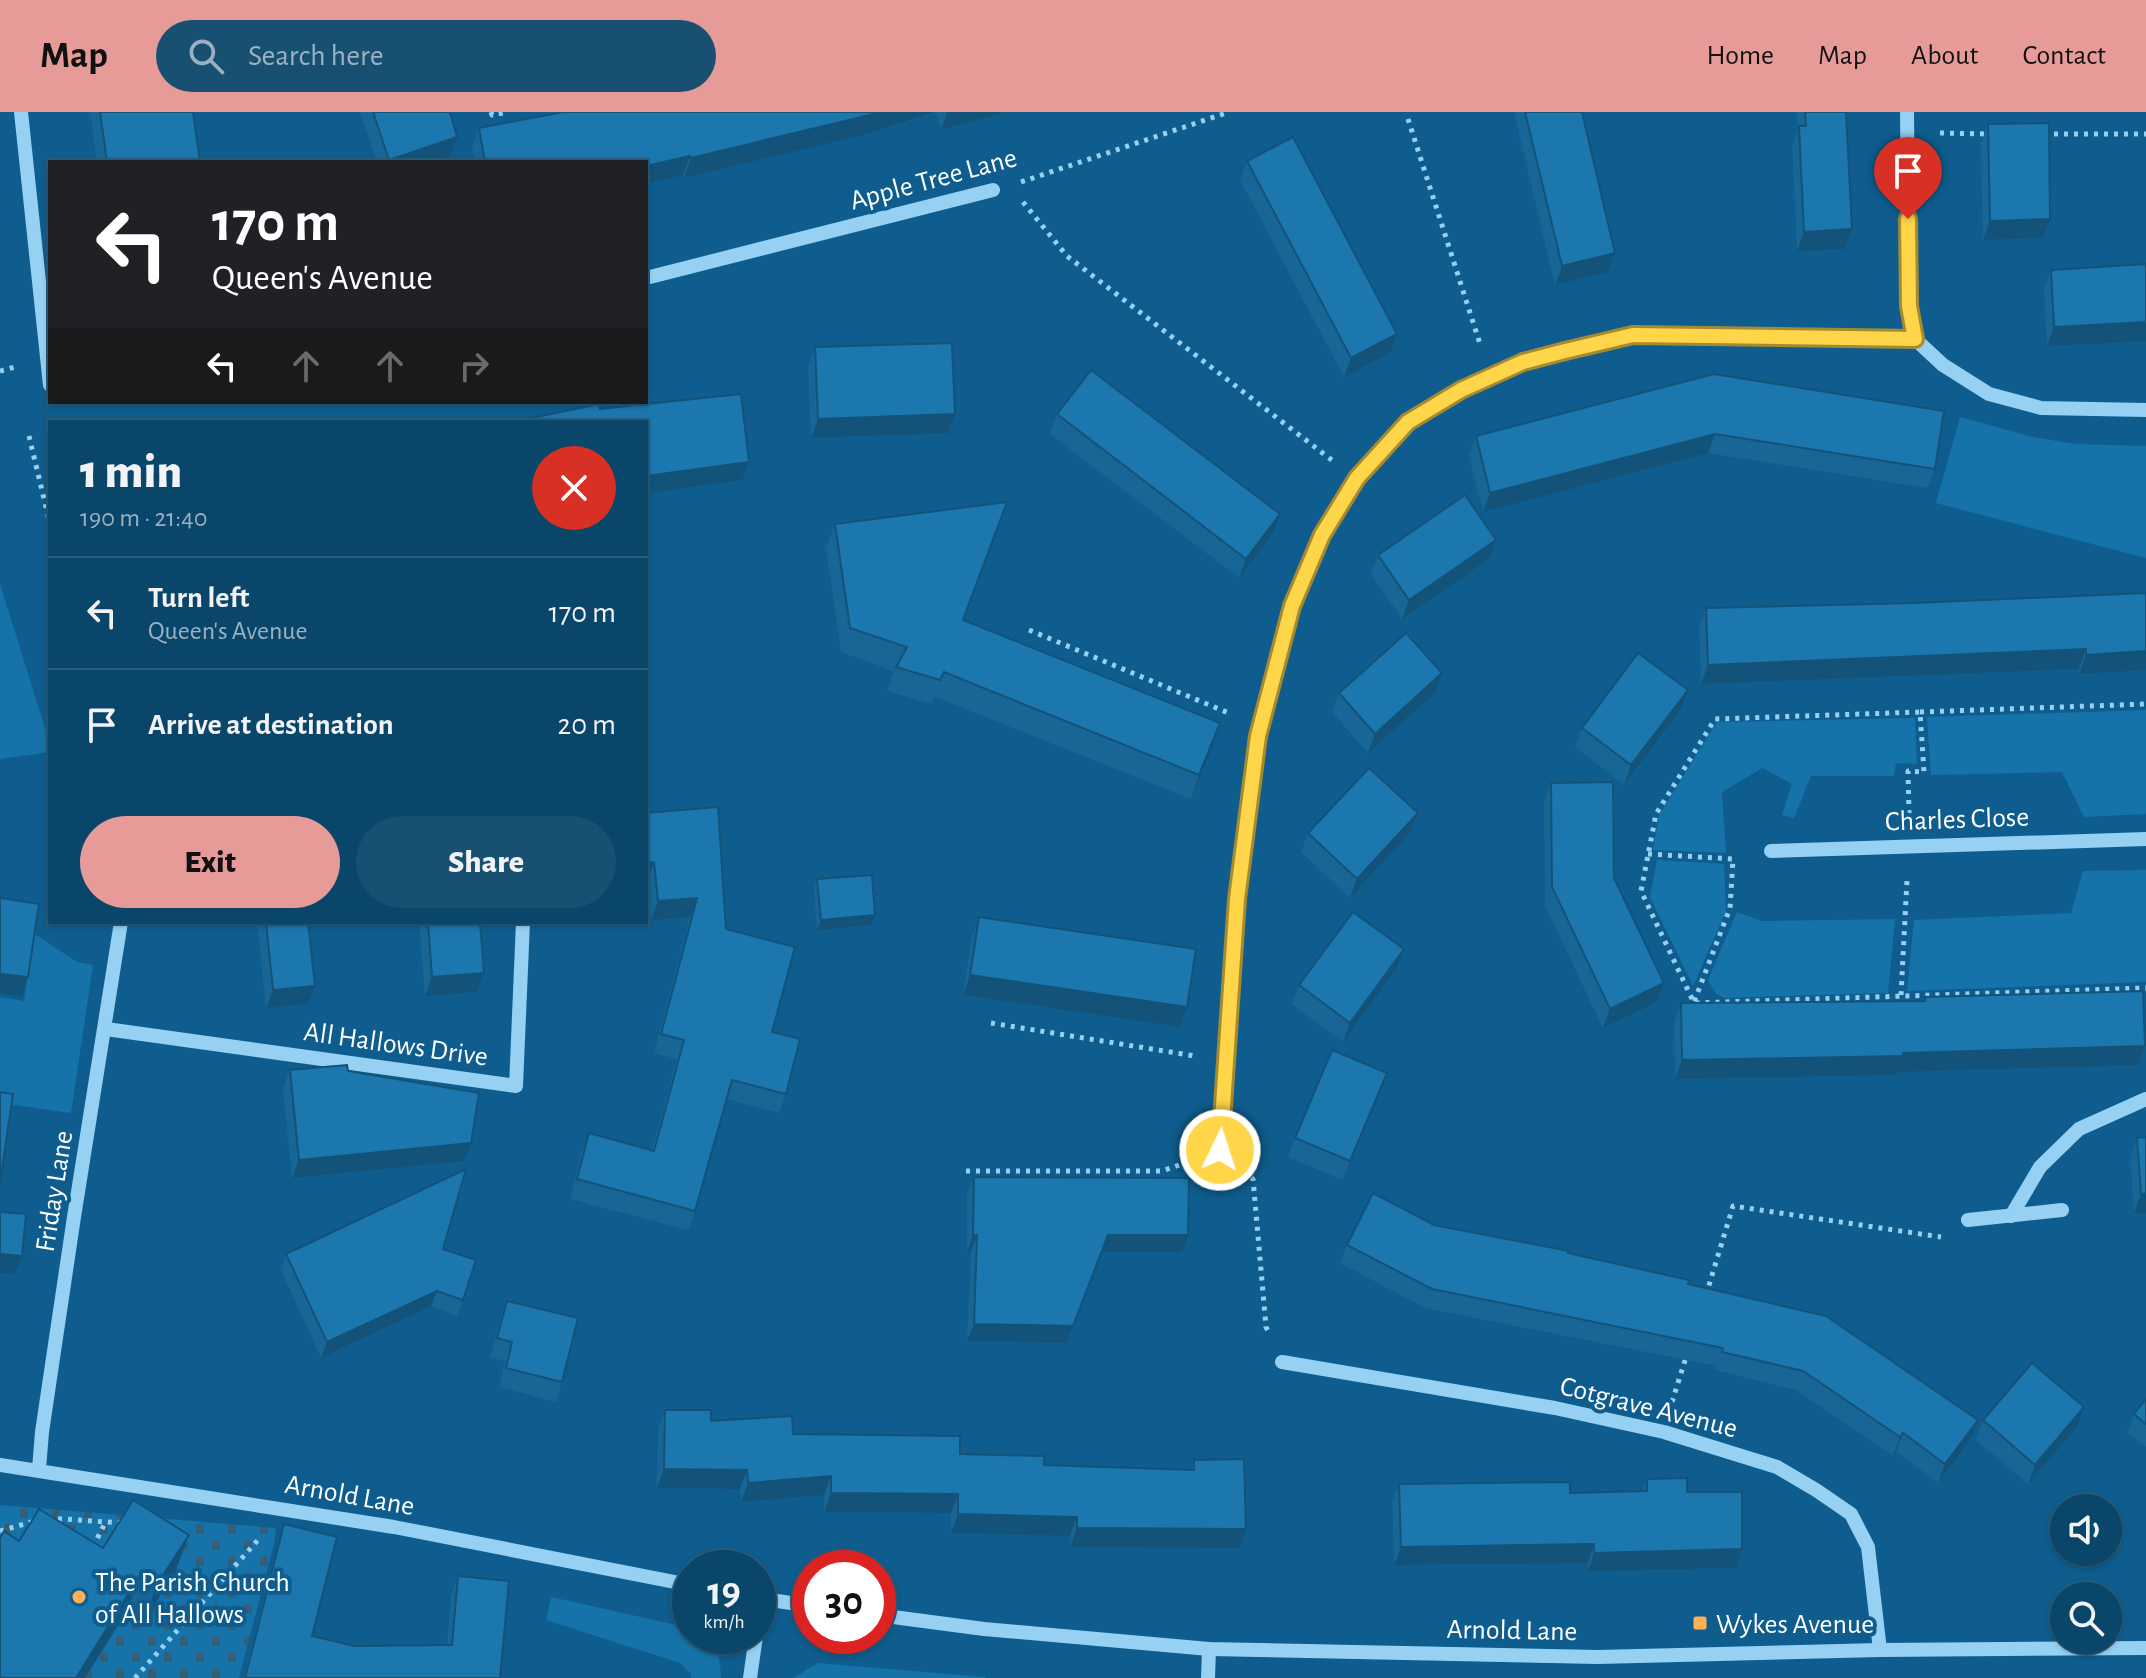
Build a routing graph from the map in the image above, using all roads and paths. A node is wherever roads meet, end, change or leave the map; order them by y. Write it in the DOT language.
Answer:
graph roads {
  1 [pos="21,112"];
  2 [pos="491,112"];
  3 [pos="508,112"];
  4 [pos="1229,112"];
  5 [pos="1907,112"];
  6 [pos="1408,119"];
  7 [pos="1907,131"];
  8 [pos="1994,134"];
  9 [pos="2040,134"];
  10 [pos="2146,134"];
  11 [pos="1010,186"];
  12 [pos="993,190"];
  13 [pos="648,277"];
  14 [pos="1915,339"];
  15 [pos="48,366"];
  16 [pos="1491,377"];
  17 [pos="2146,410"];
  18 [pos="29,436"];
  19 [pos="1357,478"];
  20 [pos="48,516"];
  21 [pos="1029,630"];
  22 [pos="2146,704"];
  23 [pos="1920,712"];
  24 [pos="1258,736"];
  25 [pos="1924,772"];
  26 [pos="1908,783"];
  27 [pos="2146,839"];
  28 [pos="1771,851"];
  29 [pos="1648,854"];
  30 [pos="1904,919"];
  31 [pos="121,924"];
  32 [pos="523,924"];
  33 [pos="1901,995"];
  34 [pos="1694,1003"];
  35 [pos="991,1023"];
  36 [pos="106,1029"];
  37 [pos="1226,1065"];
  38 [pos="2146,1099"];
  39 [pos="1220,1150"];
  40 [pos="966,1171"];
  41 [pos="2062,1210"];
  42 [pos="2011,1216"];
  43 [pos="1968,1220"];
  44 [pos="1705,1295"];
  45 [pos="1692,1339"];
  46 [pos="1282,1362"];
  47 [pos="1664,1432"];
  48 [pos="0,1465"];
  49 [pos="39,1469"];
  50 [pos="106,1521"];
  51 [pos="137,1525"];
  52 [pos="0,1531"];
  53 [pos="267,1536"];
  54 [pos="243,1538"];
  55 [pos="258,1540"];
  56 [pos="92,1549"];
  57 [pos="672,1581"];
  58 [pos="896,1617"];
  59 [pos="2146,1648"];
  60 [pos="1209,1649"];
  61 [pos="1880,1650"];
  62 [pos="753,1654"];
  63 [pos="135,1678"];
  64 [pos="750,1678"];
  65 [pos="1208,1678"];
  1 -- 15 [label="street"];
  2 -- 3 [label="path"];
  4 -- 11 [label="path, Apple Tree Lane"];
  5 -- 7 [label="street"];
  6 -- 16 [label="path"];
  7 -- 8 [label="path"];
  7 -- 14 [label="street"];
  9 -- 10 [label="path"];
  11 -- 12 [label="path, Apple Tree Lane"];
  11 -- 19 [label="path"];
  12 -- 13 [label="street, Apple Tree Lane"];
  14 -- 16 [label="street"];
  14 -- 17 [label="street"];
  16 -- 19 [label="street"];
  18 -- 20 [label="path"];
  19 -- 24 [label="street"];
  21 -- 24 [label="path"];
  22 -- 23 [label="path"];
  24 -- 37 [label="street"];
  25 -- 26 [label="path"];
  27 -- 28 [label="street, Charles Close"];
  29 -- 34 [label="path"];
  30 -- 33 [label="path"];
  31 -- 36 [label="street, Friday Lane"];
  32 -- 36 [label="street, All Hallows Drive"];
  35 -- 37 [label="path"];
  36 -- 49 [label="street, Friday Lane"];
  37 -- 39 [label="street"];
  38 -- 42 [label="street"];
  39 -- 40 [label="path"];
  39 -- 46 [label="path"];
  41 -- 42 [label="street"];
  42 -- 43 [label="street"];
  43 -- 44 [label="path"];
  45 -- 47 [label="path"];
  46 -- 47 [label="street, Cotgrave Avenue"];
  47 -- 61 [label="street, Cotgrave Avenue"];
  48 -- 49 [label="street, Arnold Lane"];
  49 -- 57 [label="street, Arnold Lane"];
  50 -- 51 [label="path"];
  50 -- 52 [label="path"];
  50 -- 56 [label="path"];
  53 -- 55 [label="path"];
  54 -- 55 [label="path"];
  55 -- 63 [label="path"];
  58 -- 60 [label="street, Arnold Lane"];
  59 -- 61 [label="street, Arnold Lane"];
  60 -- 61 [label="street, Arnold Lane"];
  60 -- 65 [label="street"];
  62 -- 64 [label="street"];
}
